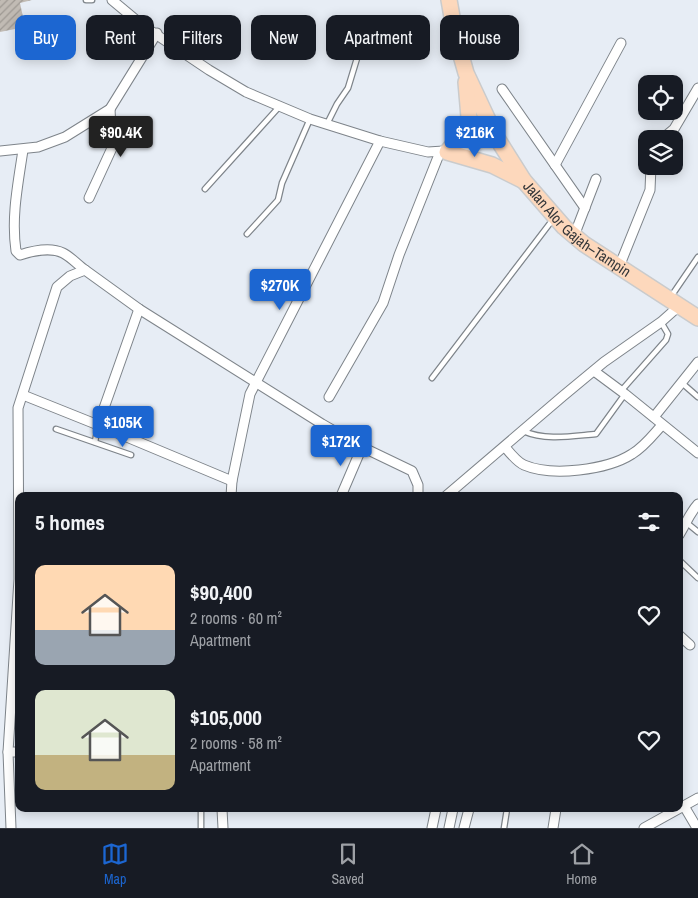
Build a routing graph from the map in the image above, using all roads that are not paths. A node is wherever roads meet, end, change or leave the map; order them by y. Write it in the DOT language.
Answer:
graph roads {
  1 [pos="86,0"];
  2 [pos="92,0"];
  3 [pos="112,0"];
  4 [pos="449,0"];
  5 [pos="157,33"];
  6 [pos="621,43"];
  7 [pos="356,60"];
  8 [pos="466,73"];
  9 [pos="698,88"];
  10 [pos="502,89"];
  11 [pos="279,107"];
  12 [pos="110,109"];
  13 [pos="310,119"];
  14 [pos="327,124"];
  15 [pos="673,130"];
  16 [pos="495,136"];
  17 [pos="380,141"];
  18 [pos="23,150"];
  19 [pos="0,151"];
  20 [pos="443,152"];
  21 [pos="555,165"];
  22 [pos="651,175"];
  23 [pos="596,179"];
  24 [pos="524,181"];
  25 [pos="205,189"];
  26 [pos="89,198"];
  27 [pos="585,208"];
  28 [pos="554,216"];
  29 [pos="247,234"];
  30 [pos="574,236"];
  31 [pos="698,257"];
  32 [pos="619,267"];
  33 [pos="85,270"];
  34 [pos="674,303"];
  35 [pos="139,310"];
  36 [pos="698,318"];
  37 [pos="661,322"];
  38 [pos="698,362"];
  39 [pos="594,371"];
  40 [pos="432,378"];
  41 [pos="257,382"];
  42 [pos="682,383"];
  43 [pos="623,393"];
  44 [pos="23,395"];
  45 [pos="329,397"];
  46 [pos="698,397"];
  47 [pos="654,418"];
  48 [pos="98,425"];
  49 [pos="662,425"];
  50 [pos="56,429"];
  51 [pos="523,431"];
  52 [pos="95,442"];
  53 [pos="362,447"];
  54 [pos="504,447"];
  55 [pos="698,453"];
  56 [pos="131,455"];
  57 [pos="232,481"];
  58 [pos="18,492"];
  59 [pos="231,492"];
  60 [pos="343,492"];
  61 [pos="418,492"];
  62 [pos="451,492"];
  63 [pos="698,506"];
  64 [pos="687,523"];
  65 [pos="683,529"];
  66 [pos="698,532"];
  67 [pos="683,564"];
  68 [pos="698,578"];
  69 [pos="683,639"];
  70 [pos="15,642"];
  71 [pos="690,645"];
  72 [pos="8,752"];
  73 [pos="15,752"];
  74 [pos="698,798"];
  75 [pos="684,806"];
  76 [pos="201,812"];
  77 [pos="222,812"];
  78 [pos="435,812"];
  79 [pos="453,812"];
  80 [pos="468,812"];
  81 [pos="507,812"];
  82 [pos="556,812"];
  83 [pos="673,812"];
  84 [pos="11,828"];
  85 [pos="201,828"];
  86 [pos="223,828"];
  87 [pos="432,828"];
  88 [pos="450,828"];
  89 [pos="464,828"];
  90 [pos="504,828"];
  91 [pos="553,828"];
  92 [pos="644,828"];
  93 [pos="697,828"];
  1 -- 2 [label="lane"];
  3 -- 5 [label="street"];
  4 -- 8 [label="main road, Jalan Alor Gajah–Tampin"];
  5 -- 11 [label="street"];
  5 -- 12 [label="street"];
  6 -- 21 [label="street"];
  7 -- 14 [label="lane"];
  8 -- 16 [label="main road, Jalan Alor Gajah–Tampin"];
  8 -- 20 [label="main road"];
  9 -- 15 [label="street"];
  10 -- 21 [label="street"];
  11 -- 13 [label="street"];
  11 -- 25 [label="lane"];
  12 -- 18 [label="street"];
  12 -- 26 [label="street"];
  13 -- 14 [label="street"];
  13 -- 29 [label="lane"];
  14 -- 17 [label="street"];
  16 -- 20 [label="street"];
  16 -- 24 [label="main road, Jalan Alor Gajah–Tampin"];
  17 -- 20 [label="street"];
  17 -- 41 [label="street"];
  18 -- 19 [label="street"];
  18 -- 33 [label="street"];
  20 -- 24 [label="main road"];
  20 -- 45 [label="street"];
  21 -- 27 [label="street"];
  22 -- 32 [label="street"];
  23 -- 27 [label="street"];
  24 -- 28 [label="main road, Jalan Alor Gajah–Tampin"];
  27 -- 30 [label="street"];
  28 -- 30 [label="main road, Jalan Alor Gajah–Tampin"];
  28 -- 40 [label="lane"];
  30 -- 32 [label="main road, Jalan Alor Gajah–Tampin"];
  31 -- 34 [label="lane"];
  32 -- 34 [label="main road, Jalan Alor Gajah–Tampin"];
  33 -- 35 [label="street"];
  33 -- 44 [label="street"];
  34 -- 36 [label="main road, Jalan Alor Gajah–Tampin"];
  34 -- 37 [label="street"];
  35 -- 41 [label="street"];
  35 -- 48 [label="street"];
  37 -- 39 [label="street"];
  37 -- 43 [label="lane"];
  38 -- 42 [label="street"];
  39 -- 43 [label="street"];
  39 -- 51 [label="street"];
  41 -- 53 [label="street"];
  41 -- 57 [label="street"];
  42 -- 46 [label="lane"];
  42 -- 47 [label="street"];
  43 -- 47 [label="street"];
  43 -- 51 [label="lane"];
  44 -- 48 [label="street"];
  44 -- 58 [label="street"];
  47 -- 49 [label="street"];
  48 -- 52 [label="lane"];
  48 -- 57 [label="street"];
  49 -- 54 [label="street"];
  49 -- 55 [label="street"];
  50 -- 52 [label="lane"];
  51 -- 54 [label="street"];
  52 -- 56 [label="lane"];
  53 -- 60 [label="street"];
  53 -- 61 [label="street"];
  54 -- 62 [label="street"];
  57 -- 59 [label="street"];
  63 -- 64 [label="street"];
  64 -- 65 [label="street"];
  64 -- 66 [label="lane"];
  67 -- 68 [label="lane"];
  69 -- 71 [label="street"];
  70 -- 72 [label="street"];
  72 -- 73 [label="street"];
  72 -- 84 [label="street"];
  74 -- 75 [label="street"];
  75 -- 93 [label="street"];
  76 -- 85 [label="lane"];
  77 -- 86 [label="street"];
  78 -- 87 [label="street"];
  79 -- 88 [label="street"];
  80 -- 89 [label="street"];
  81 -- 90 [label="lane"];
  82 -- 91 [label="street"];
  83 -- 92 [label="street"];
}
